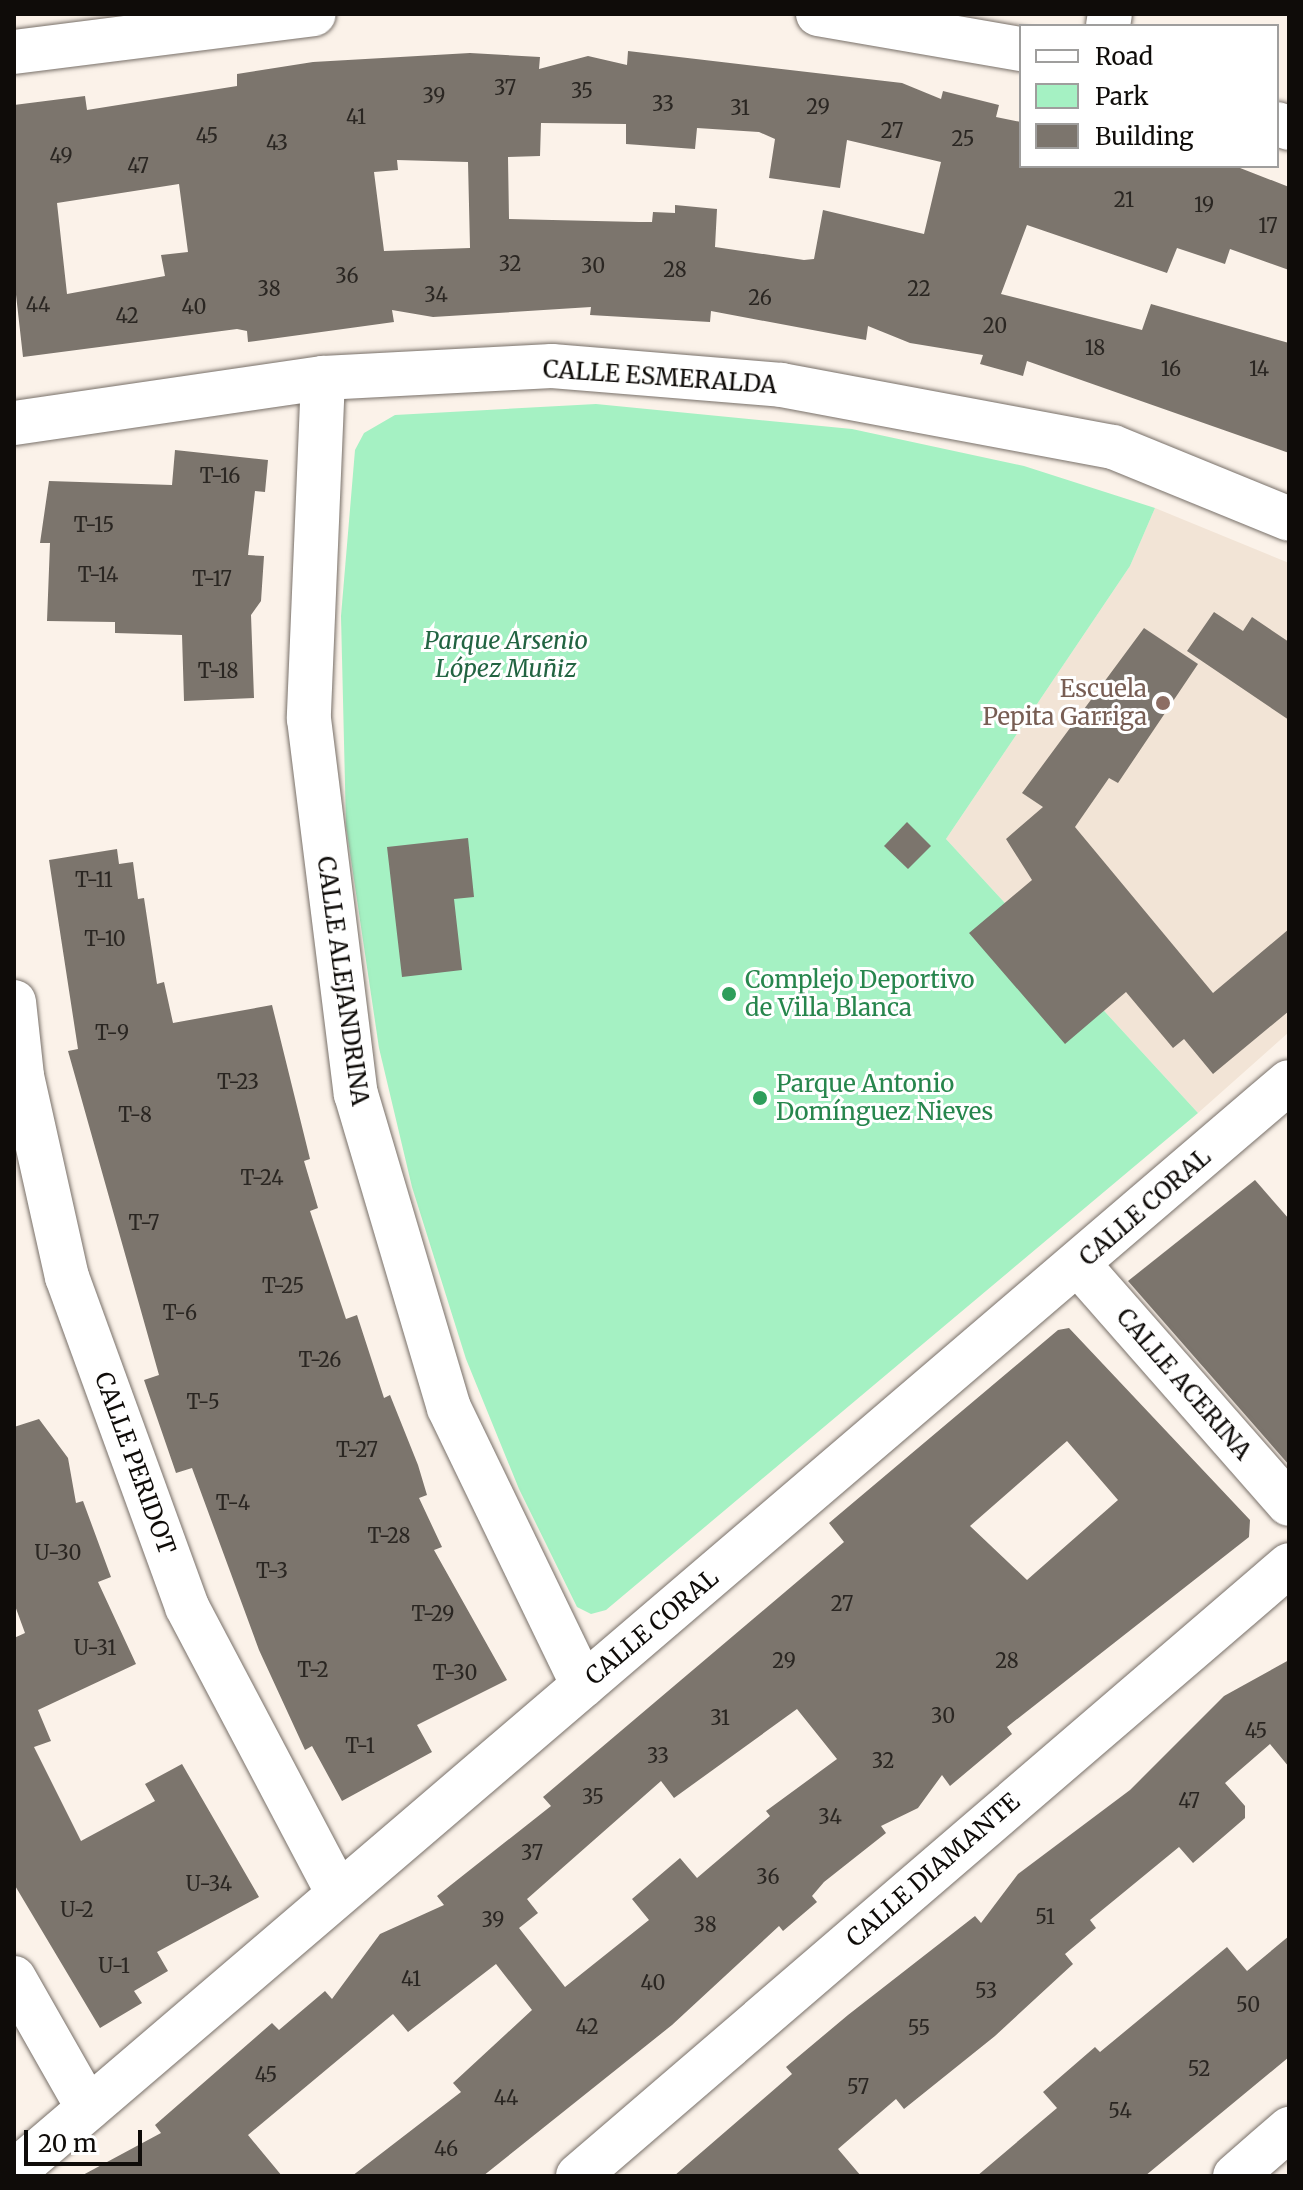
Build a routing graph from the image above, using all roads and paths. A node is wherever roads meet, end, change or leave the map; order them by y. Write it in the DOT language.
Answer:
graph roads {
  1 [pos="314,14"];
  2 [pos="818,14"];
  3 [pos="1019,49"];
  4 [pos="14,52"];
  5 [pos="323,378"];
  6 [pos="14,423"];
  7 [pos="1289,519"];
  8 [pos="14,1002"];
  9 [pos="1289,1082"];
  10 [pos="1079,1265"];
  11 [pos="1289,1504"];
  12 [pos="1289,1565"];
  13 [pos="583,1685"];
  14 [pos="338,1894"];
  15 [pos="14,1978"];
  16 [pos="88,2108"];
  17 [pos="1289,2129"];
  18 [pos="14,2172"];
  19 [pos="578,2176"];
  20 [pos="1235,2176"];
  1 -- 4 [label="street"];
  2 -- 3 [label="street"];
  5 -- 6 [label="street, CALLE ESMERALDA"];
  5 -- 7 [label="street, CALLE ESMERALDA"];
  5 -- 13 [label="street, CALLE ALEJANDRINA"];
  8 -- 14 [label="street, CALLE PERIDOT"];
  9 -- 10 [label="street, CALLE CORAL"];
  10 -- 11 [label="street, CALLE ACERINA"];
  10 -- 13 [label="street, CALLE CORAL"];
  12 -- 19 [label="street, CALLE DIAMANTE"];
  13 -- 14 [label="street, CALLE CORAL"];
  14 -- 16 [label="street, CALLE CORAL"];
  15 -- 16 [label="street"];
  16 -- 18 [label="street, CALLE CORAL"];
  17 -- 20 [label="street"];
}
